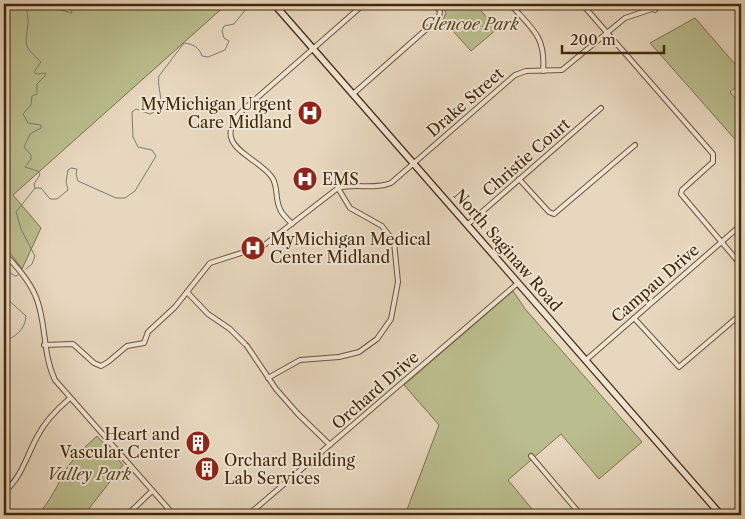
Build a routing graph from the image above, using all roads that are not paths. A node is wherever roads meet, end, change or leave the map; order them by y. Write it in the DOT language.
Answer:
graph roads {
  1 [pos="274,4"];
  2 [pos="364,4"];
  3 [pos="434,4"];
  4 [pos="510,4"];
  5 [pos="582,4"];
  6 [pos="649,4"];
  7 [pos="667,4"];
  8 [pos="655,10"];
  9 [pos="607,32"];
  10 [pos="313,48"];
  11 [pos="543,71"];
  12 [pos="353,94"];
  13 [pos="601,108"];
  14 [pos="634,145"];
  15 [pos="414,164"];
  16 [pos="520,179"];
  17 [pos="338,188"];
  18 [pos="292,224"];
  19 [pos="467,225"];
  20 [pos="741,225"];
  21 [pos="721,242"];
  22 [pos="4,253"];
  23 [pos="741,264"];
  24 [pos="518,283"];
  25 [pos="187,292"];
  26 [pos="741,314"];
  27 [pos="634,318"];
  28 [pos="44,345"];
  29 [pos="586,360"];
  30 [pos="268,378"];
  31 [pos="69,399"];
  32 [pos="330,445"];
  33 [pos="531,456"];
  34 [pos="152,491"];
  35 [pos="4,492"];
  36 [pos="127,515"];
  37 [pos="174,515"];
  38 [pos="248,515"];
  39 [pos="581,515"];
  40 [pos="721,515"];
  1 -- 10 [label="main road, North Saginaw Road"];
  2 -- 10 [label="street"];
  3 -- 12 [label="street"];
  4 -- 11 [label="street"];
  5 -- 9 [label="street"];
  6 -- 8 [label="street"];
  7 -- 8 [label="street, Drake Street"];
  8 -- 9 [label="street, Drake Street"];
  9 -- 11 [label="street, Drake Street"];
  9 -- 21 [label="street"];
  10 -- 12 [label="main road, North Saginaw Road"];
  10 -- 18 [label="street"];
  11 -- 15 [label="street, Drake Street"];
  12 -- 15 [label="main road, North Saginaw Road"];
  13 -- 16 [label="street, Christie Court"];
  14 -- 16 [label="street"];
  15 -- 17 [label="street, Drake Street"];
  15 -- 19 [label="main road, North Saginaw Road"];
  16 -- 19 [label="street, Christie Court"];
  17 -- 18 [label="street"];
  17 -- 30 [label="street"];
  18 -- 25 [label="street"];
  19 -- 24 [label="main road, North Saginaw Road"];
  20 -- 21 [label="street, Campau Drive"];
  21 -- 23 [label="street"];
  21 -- 27 [label="street, Campau Drive"];
  22 -- 28 [label="street"];
  24 -- 29 [label="main road, North Saginaw Road"];
  24 -- 32 [label="street, Orchard Drive"];
  25 -- 28 [label="street"];
  25 -- 30 [label="street"];
  26 -- 27 [label="street"];
  27 -- 29 [label="street, Campau Drive"];
  28 -- 31 [label="street"];
  29 -- 40 [label="main road, North Saginaw Road"];
  30 -- 32 [label="street"];
  31 -- 34 [label="street"];
  31 -- 35 [label="street"];
  32 -- 38 [label="street, Orchard Drive"];
  33 -- 39 [label="street"];
  34 -- 36 [label="street"];
  34 -- 37 [label="street"];
}
